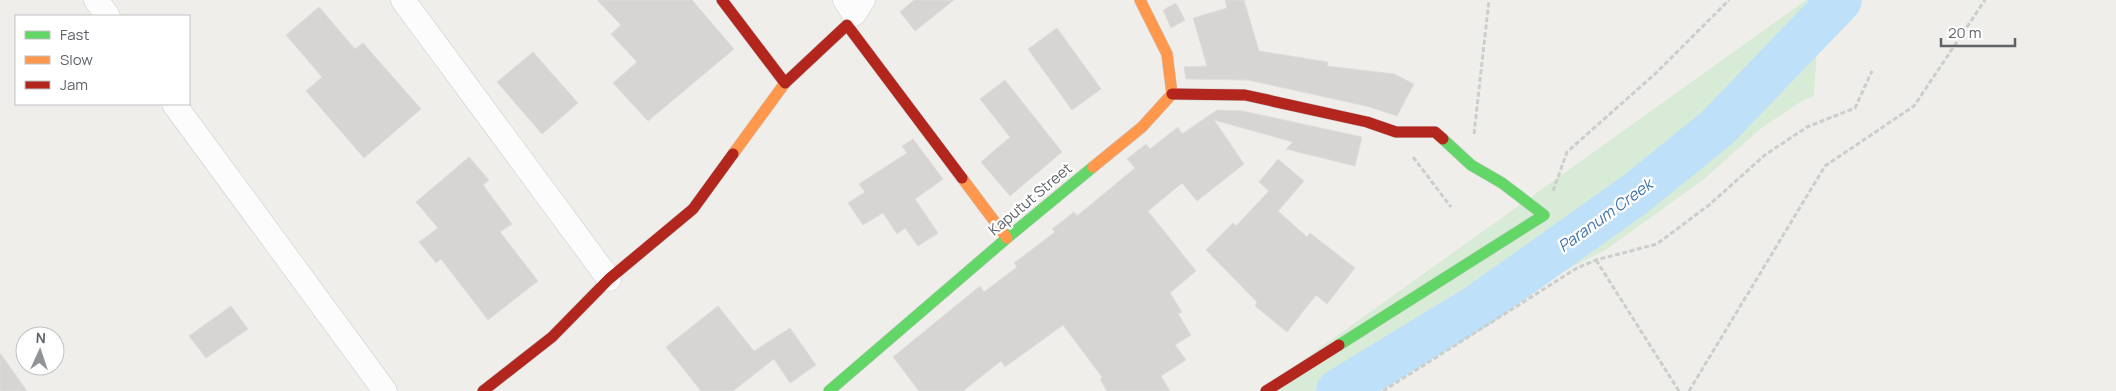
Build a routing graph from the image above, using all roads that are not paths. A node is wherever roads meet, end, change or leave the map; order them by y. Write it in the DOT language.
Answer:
graph roads {
  1 [pos="96,0"];
  2 [pos="402,0"];
  3 [pos="722,0"];
  4 [pos="1140,0"];
  5 [pos="852,10"];
  6 [pos="107,15"];
  7 [pos="786,83"];
  8 [pos="1172,94"];
  9 [pos="175,105"];
  10 [pos="1006,238"];
  11 [pos="609,279"];
  12 [pos="385,391"];
  13 [pos="483,391"];
  14 [pos="829,391"];
  15 [pos="1266,391"];
  1 -- 6 [label="street"];
  2 -- 11 [label="street"];
  3 -- 7 [label="street"];
  4 -- 8 [label="street"];
  5 -- 7 [label="street"];
  5 -- 10 [label="street"];
  7 -- 11 [label="street"];
  8 -- 10 [label="street, Kaputut Street"];
  8 -- 15 [label="street"];
  9 -- 12 [label="street"];
  10 -- 14 [label="street, Kaputut Street"];
  11 -- 13 [label="street"];
}
